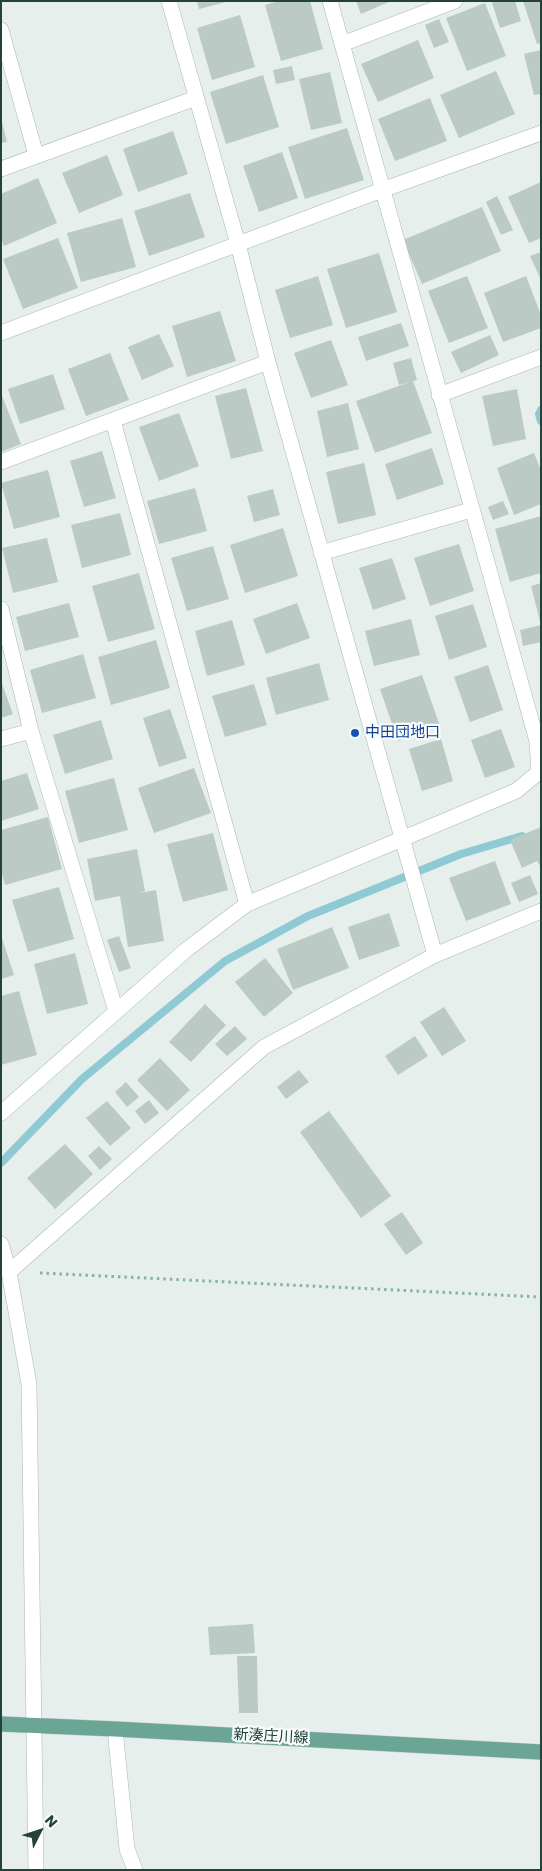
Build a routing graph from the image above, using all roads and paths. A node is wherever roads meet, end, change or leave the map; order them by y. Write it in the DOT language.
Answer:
graph roads {
  1 [pos="169,1"];
  2 [pos="330,1"];
  3 [pos="455,1"];
  4 [pos="1,30"];
  5 [pos="342,44"];
  6 [pos="196,98"];
  7 [pos="541,133"];
  8 [pos="36,155"];
  9 [pos="1,169"];
  10 [pos="382,190"];
  11 [pos="238,244"];
  12 [pos="1,333"];
  13 [pos="541,357"];
  14 [pos="268,362"];
  15 [pos="439,395"];
  16 [pos="113,421"];
  17 [pos="1,462"];
  18 [pos="471,510"];
  19 [pos="321,553"];
  20 [pos="1,608"];
  21 [pos="31,731"];
  22 [pos="1,739"];
  23 [pos="402,838"];
  24 [pos="248,904"];
  25 [pos="541,911"];
  26 [pos="435,955"];
  27 [pos="116,1011"];
  28 [pos="1,1113"];
  29 [pos="2,1246"];
  30 [pos="9,1272"];
  31 [pos="541,1297"];
  32 [pos="1,1724"];
  33 [pos="34,1725"];
  34 [pos="115,1729"];
  35 [pos="541,1752"];
  36 [pos="36,1870"];
  37 [pos="135,1870"];
  1 -- 6 [label="street"];
  2 -- 5 [label="street"];
  3 -- 5 [label="street"];
  4 -- 8 [label="street"];
  5 -- 10 [label="street"];
  6 -- 8 [label="street"];
  6 -- 11 [label="street"];
  7 -- 10 [label="street"];
  8 -- 9 [label="street"];
  10 -- 11 [label="street"];
  10 -- 15 [label="street"];
  11 -- 12 [label="street"];
  11 -- 14 [label="street"];
  13 -- 15 [label="street"];
  14 -- 16 [label="street"];
  14 -- 19 [label="street"];
  15 -- 18 [label="street"];
  16 -- 17 [label="street"];
  16 -- 24 [label="street"];
  18 -- 19 [label="street"];
  18 -- 23 [label="street"];
  19 -- 23 [label="street"];
  20 -- 21 [label="street"];
  21 -- 22 [label="street"];
  21 -- 27 [label="street"];
  23 -- 24 [label="street"];
  23 -- 26 [label="street"];
  24 -- 27 [label="street"];
  25 -- 26 [label="street"];
  26 -- 30 [label="street"];
  27 -- 28 [label="street"];
  29 -- 30 [label="street"];
  30 -- 31 [label="path"];
  30 -- 33 [label="street"];
  32 -- 33 [label="main road, 新湊庄川線"];
  33 -- 34 [label="main road, 新湊庄川線"];
  33 -- 36 [label="street"];
  34 -- 35 [label="main road, 新湊庄川線"];
  34 -- 37 [label="street"];
}
